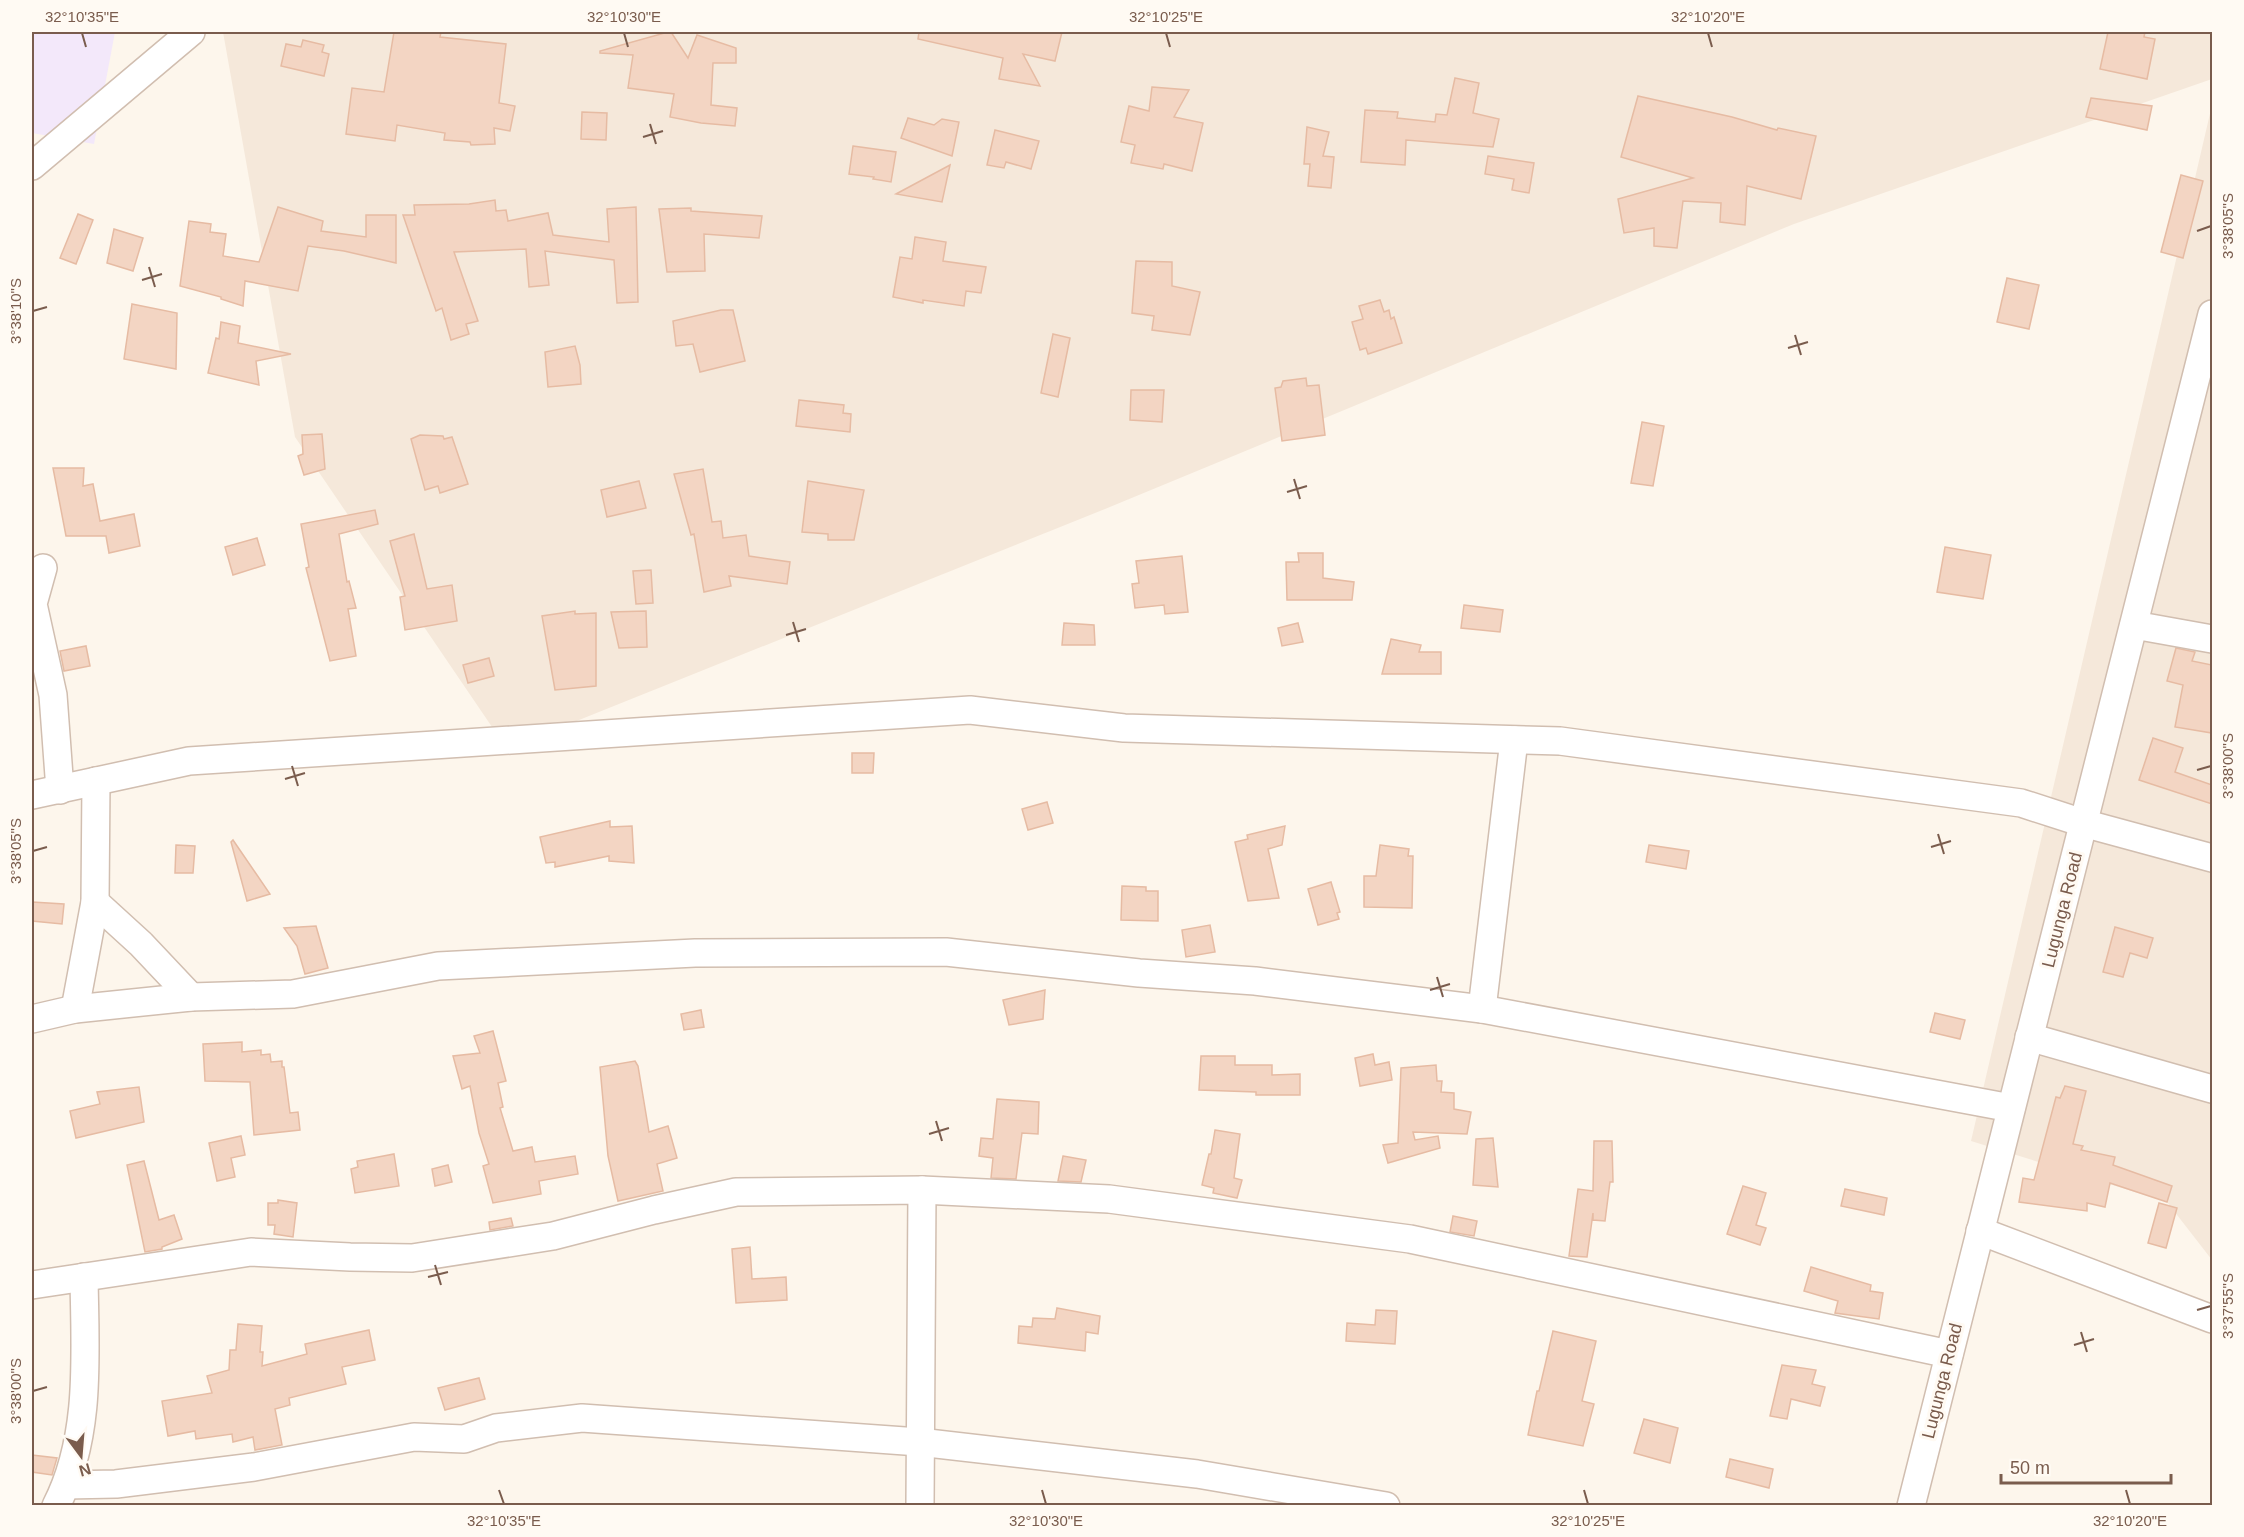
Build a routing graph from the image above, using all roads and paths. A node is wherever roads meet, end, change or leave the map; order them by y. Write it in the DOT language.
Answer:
graph roads {
  1 [pos="191,32"];
  2 [pos="32,166"];
  3 [pos="2212,314"];
  4 [pos="43,568"];
  5 [pos="2134,625"];
  6 [pos="2212,639"];
  7 [pos="1514,740"];
  8 [pos="96,781"];
  9 [pos="60,790"];
  10 [pos="32,795"];
  11 [pos="2084,823"];
  12 [pos="2212,858"];
  13 [pos="95,902"];
  14 [pos="191,997"];
  15 [pos="75,1009"];
  16 [pos="1482,1009"];
  17 [pos="32,1019"];
  18 [pos="2030,1037"];
  19 [pos="2212,1089"];
  20 [pos="2011,1108"];
  21 [pos="922,1190"];
  22 [pos="1980,1231"];
  23 [pos="84,1277"];
  24 [pos="32,1285"];
  25 [pos="2212,1319"];
  26 [pos="1949,1354"];
  27 [pos="919,1442"];
  28 [pos="61,1496"];
  29 [pos="920,1506"];
  30 [pos="1386,1506"];
  31 [pos="1911,1506"];
  1 -- 2 [label="street"];
  3 -- 5 [label="street, Lugunga Road"];
  4 -- 9 [label="street"];
  5 -- 6 [label="street"];
  5 -- 11 [label="street, Lugunga Road"];
  7 -- 8 [label="street"];
  7 -- 11 [label="street"];
  7 -- 16 [label="street"];
  8 -- 9 [label="street"];
  8 -- 13 [label="street"];
  9 -- 10 [label="street"];
  11 -- 12 [label="street"];
  11 -- 18 [label="street, Lugunga Road"];
  13 -- 14 [label="street"];
  13 -- 15 [label="street"];
  14 -- 15 [label="street"];
  14 -- 16 [label="street"];
  15 -- 17 [label="street"];
  16 -- 20 [label="street"];
  18 -- 19 [label="street"];
  18 -- 20 [label="street, Lugunga Road"];
  20 -- 22 [label="street, Lugunga Road"];
  21 -- 23 [label="street"];
  21 -- 26 [label="street"];
  21 -- 27 [label="street"];
  22 -- 25 [label="street"];
  22 -- 26 [label="street, Lugunga Road"];
  23 -- 24 [label="street"];
  23 -- 28 [label="street"];
  26 -- 31 [label="street, Lugunga Road"];
  27 -- 28 [label="street"];
  27 -- 29 [label="street"];
  27 -- 30 [label="street"];
}
